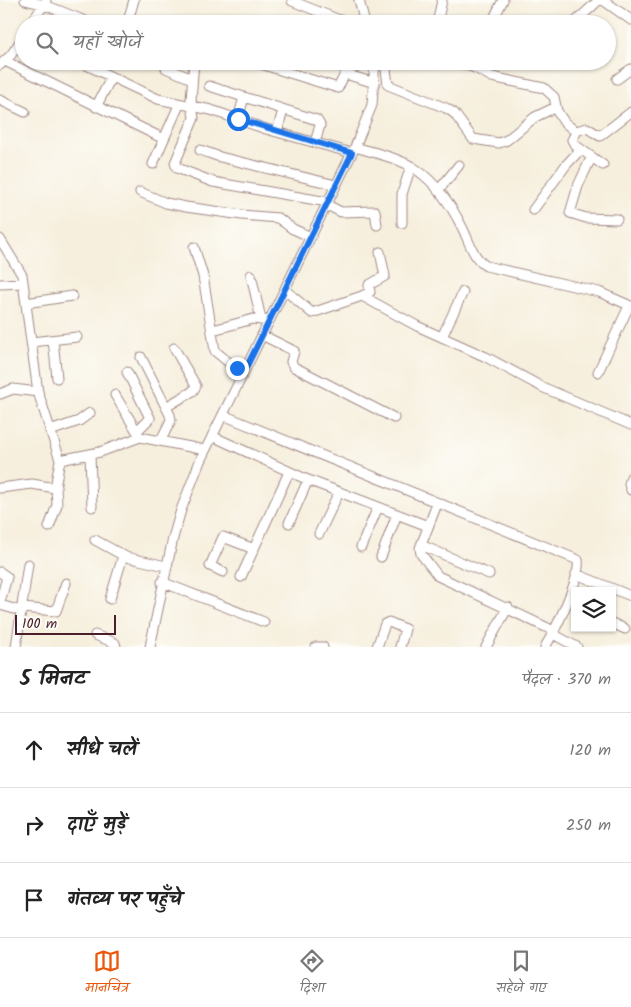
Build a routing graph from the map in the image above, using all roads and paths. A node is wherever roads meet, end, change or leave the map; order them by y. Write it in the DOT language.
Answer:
graph roads {
  1 [pos="25,0"];
  2 [pos="134,0"];
  3 [pos="359,0"];
  4 [pos="442,0"];
  5 [pos="503,0"];
  6 [pos="601,0"];
  7 [pos="292,1"];
  8 [pos="45,2"];
  9 [pos="37,15"];
  10 [pos="73,15"];
  11 [pos="129,15"];
  12 [pos="326,15"];
  13 [pos="363,15"];
  14 [pos="439,15"];
  15 [pos="495,15"];
  16 [pos="584,15"];
  17 [pos="631,20"];
  18 [pos="15,50"];
  19 [pos="3,63"];
  20 [pos="15,69"];
  21 [pos="631,69"];
  22 [pos="18,70"];
  23 [pos="95,70"];
  24 [pos="171,70"];
  25 [pos="193,70"];
  26 [pos="280,70"];
  27 [pos="375,70"];
  28 [pos="386,70"];
  29 [pos="484,70"];
  30 [pos="111,78"];
  31 [pos="192,79"];
  32 [pos="617,79"];
  33 [pos="375,83"];
  34 [pos="209,86"];
  35 [pos="244,97"];
  36 [pos="0,100"];
  37 [pos="179,105"];
  38 [pos="96,107"];
  39 [pos="193,107"];
  40 [pos="556,107"];
  41 [pos="283,110"];
  42 [pos="25,112"];
  43 [pos="631,112"];
  44 [pos="238,119"];
  45 [pos="577,131"];
  46 [pos="277,132"];
  47 [pos="164,139"];
  48 [pos="315,143"];
  49 [pos="357,149"];
  50 [pos="200,150"];
  51 [pos="580,150"];
  52 [pos="591,158"];
  53 [pos="153,164"];
  54 [pos="459,165"];
  55 [pos="603,165"];
  56 [pos="411,166"];
  57 [pos="336,185"];
  58 [pos="438,191"];
  59 [pos="140,192"];
  60 [pos="330,206"];
  61 [pos="533,210"];
  62 [pos="618,219"];
  63 [pos="402,223"];
  64 [pos="377,225"];
  65 [pos="311,238"];
  66 [pos="0,239"];
  67 [pos="194,247"];
  68 [pos="380,252"];
  69 [pos="251,275"];
  70 [pos="23,283"];
  71 [pos="0,284"];
  72 [pos="463,292"];
  73 [pos="288,293"];
  74 [pos="72,296"];
  75 [pos="362,296"];
  76 [pos="26,303"];
  77 [pos="630,306"];
  78 [pos="265,320"];
  79 [pos="213,330"];
  80 [pos="77,337"];
  81 [pos="266,337"];
  82 [pos="442,337"];
  83 [pos="53,340"];
  84 [pos="31,342"];
  85 [pos="174,348"];
  86 [pos="141,357"];
  87 [pos="245,370"];
  88 [pos="128,372"];
  89 [pos="598,372"];
  90 [pos="57,378"];
  91 [pos="38,392"];
  92 [pos="0,394"];
  93 [pos="115,395"];
  94 [pos="166,407"];
  95 [pos="90,413"];
  96 [pos="228,417"];
  97 [pos="394,418"];
  98 [pos="631,426"];
  99 [pos="50,431"];
  100 [pos="139,434"];
  101 [pos="217,439"];
  102 [pos="161,440"];
  103 [pos="205,450"];
  104 [pos="90,454"];
  105 [pos="60,460"];
  106 [pos="289,472"];
  107 [pos="631,477"];
  108 [pos="308,480"];
  109 [pos="56,487"];
  110 [pos="0,488"];
  111 [pos="631,490"];
  112 [pos="339,492"];
  113 [pos="437,504"];
  114 [pos="92,507"];
  115 [pos="378,507"];
  116 [pos="397,514"];
  117 [pos="289,523"];
  118 [pos="428,526"];
  119 [pos="49,527"];
  120 [pos="319,534"];
  121 [pos="95,540"];
  122 [pos="420,545"];
  123 [pos="361,547"];
  124 [pos="254,549"];
  125 [pos="123,556"];
  126 [pos="381,557"];
  127 [pos="28,564"];
  128 [pos="166,566"];
  129 [pos="0,572"];
  130 [pos="223,572"];
  131 [pos="489,574"];
  132 [pos="576,574"];
  133 [pos="242,577"];
  134 [pos="66,583"];
  135 [pos="166,584"];
  136 [pos="631,596"];
  137 [pos="110,599"];
  138 [pos="0,603"];
  139 [pos="570,606"];
  140 [pos="508,607"];
  141 [pos="22,609"];
  142 [pos="264,622"];
  143 [pos="616,625"];
  144 [pos="625,629"];
  145 [pos="553,632"];
  146 [pos="95,635"];
  147 [pos="16,647"];
  148 [pos="116,647"];
  149 [pos="152,647"];
  150 [pos="316,647"];
  151 [pos="323,647"];
  152 [pos="377,647"];
  153 [pos="400,647"];
  154 [pos="486,647"];
  155 [pos="545,647"];
  156 [pos="577,647"];
  1 -- 8 [label="street"];
  2 -- 11 [label="street"];
  3 -- 13 [label="street"];
  4 -- 14 [label="street"];
  5 -- 15 [label="street"];
  6 -- 16 [label="street"];
  6 -- 17 [label="street"];
  7 -- 12 [label="street"];
  8 -- 9 [label="street"];
  8 -- 10 [label="street"];
  18 -- 19 [label="street"];
  19 -- 20 [label="street"];
  21 -- 32 [label="street"];
  22 -- 38 [label="street"];
  23 -- 30 [label="street"];
  24 -- 31 [label="street"];
  25 -- 31 [label="street"];
  26 -- 33 [label="street"];
  27 -- 33 [label="street"];
  28 -- 40 [label="street"];
  29 -- 40 [label="street"];
  30 -- 37 [label="street"];
  30 -- 38 [label="street"];
  31 -- 39 [label="street"];
  33 -- 49 [label="street"];
  34 -- 35 [label="street"];
  35 -- 41 [label="street"];
  35 -- 44 [label="street"];
  36 -- 42 [label="street"];
  37 -- 39 [label="street"];
  37 -- 47 [label="street"];
  38 -- 47 [label="street"];
  39 -- 44 [label="street"];
  39 -- 60 [label="street"];
  40 -- 45 [label="street"];
  41 -- 46 [label="street"];
  41 -- 48 [label="street"];
  43 -- 45 [label="street"];
  44 -- 46 [label="street"];
  45 -- 51 [label="street"];
  46 -- 48 [label="street"];
  47 -- 53 [label="street"];
  48 -- 49 [label="street"];
  49 -- 56 [label="street"];
  49 -- 57 [label="street"];
  50 -- 57 [label="street"];
  51 -- 52 [label="street"];
  51 -- 61 [label="street"];
  52 -- 55 [label="street"];
  52 -- 62 [label="street"];
  54 -- 58 [label="street"];
  56 -- 58 [label="street"];
  56 -- 63 [label="street"];
  57 -- 60 [label="street"];
  58 -- 77 [label="street"];
  59 -- 65 [label="street"];
  60 -- 64 [label="street"];
  60 -- 65 [label="street"];
  65 -- 73 [label="street"];
  66 -- 70 [label="street"];
  67 -- 79 [label="street"];
  68 -- 75 [label="street"];
  69 -- 78 [label="street"];
  70 -- 71 [label="street"];
  70 -- 76 [label="street"];
  72 -- 82 [label="street"];
  73 -- 75 [label="street"];
  73 -- 78 [label="street"];
  74 -- 76 [label="street"];
  75 -- 82 [label="street"];
  76 -- 84 [label="street"];
  77 -- 89 [label="street"];
  78 -- 79 [label="street"];
  78 -- 81 [label="street"];
  79 -- 87 [label="street"];
  80 -- 83 [label="street"];
  81 -- 87 [label="street"];
  81 -- 97 [label="street"];
  82 -- 98 [label="street"];
  83 -- 84 [label="street"];
  83 -- 90 [label="street"];
  84 -- 91 [label="street"];
  85 -- 94 [label="street"];
  86 -- 94 [label="street"];
  87 -- 96 [label="street"];
  88 -- 100 [label="street"];
  91 -- 92 [label="street"];
  91 -- 99 [label="street"];
  93 -- 100 [label="street"];
  94 -- 102 [label="street"];
  95 -- 99 [label="street"];
  96 -- 101 [label="street"];
  96 -- 113 [label="street"];
  99 -- 105 [label="street"];
  100 -- 102 [label="street"];
  100 -- 104 [label="street"];
  101 -- 103 [label="street"];
  101 -- 106 [label="street"];
  102 -- 103 [label="street"];
  103 -- 128 [label="street"];
  104 -- 105 [label="street"];
  104 -- 114 [label="street"];
  105 -- 109 [label="street"];
  106 -- 108 [label="street"];
  106 -- 124 [label="street"];
  107 -- 111 [label="street"];
  108 -- 112 [label="street"];
  108 -- 117 [label="street"];
  109 -- 110 [label="street"];
  109 -- 119 [label="street"];
  112 -- 115 [label="street"];
  112 -- 120 [label="street"];
  113 -- 118 [label="street"];
  113 -- 132 [label="street"];
  115 -- 116 [label="street"];
  115 -- 123 [label="street"];
  116 -- 118 [label="street"];
  116 -- 126 [label="street"];
  118 -- 122 [label="street"];
  121 -- 125 [label="street"];
  122 -- 131 [label="street"];
  122 -- 140 [label="street"];
  124 -- 130 [label="street"];
  124 -- 133 [label="street"];
  125 -- 128 [label="street"];
  125 -- 137 [label="street"];
  127 -- 141 [label="street"];
  128 -- 135 [label="street"];
  129 -- 138 [label="street"];
  132 -- 136 [label="street"];
  132 -- 139 [label="street"];
  134 -- 141 [label="street"];
  135 -- 142 [label="street"];
  135 -- 149 [label="street"];
  138 -- 141 [label="street"];
  139 -- 145 [label="street"];
  140 -- 145 [label="street"];
  140 -- 154 [label="street"];
  141 -- 147 [label="street"];
  143 -- 144 [label="street"];
  145 -- 155 [label="street"];
  145 -- 156 [label="street"];
  146 -- 148 [label="street"];
  150 -- 151 [label="street"];
  152 -- 153 [label="street"];
}
